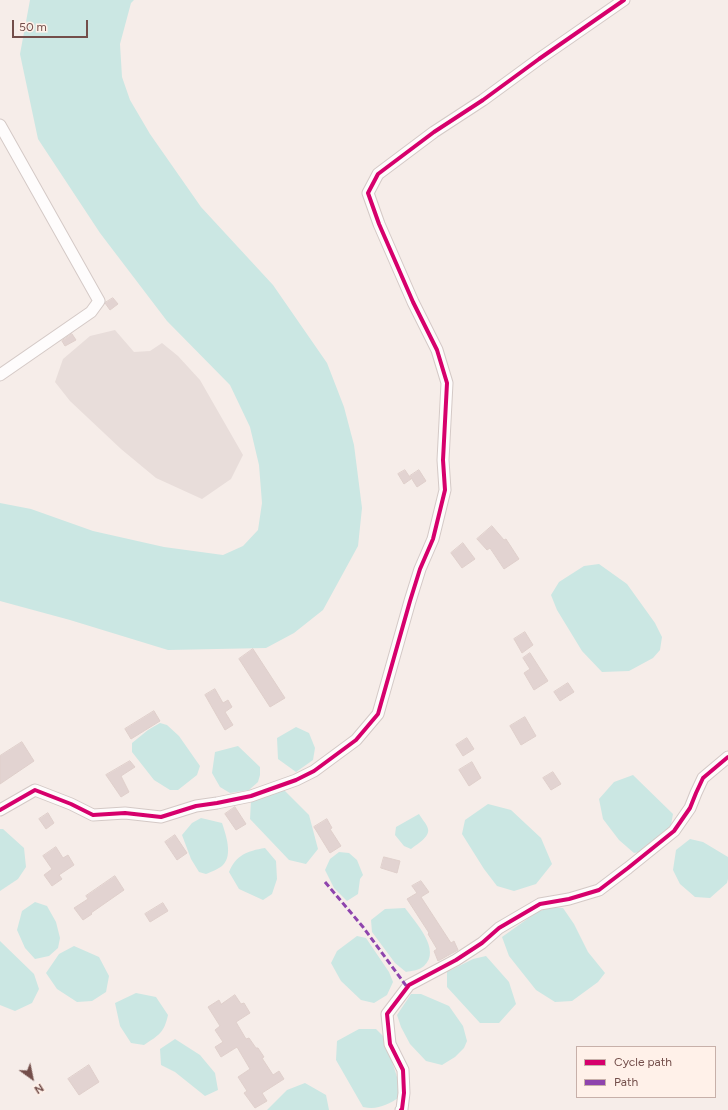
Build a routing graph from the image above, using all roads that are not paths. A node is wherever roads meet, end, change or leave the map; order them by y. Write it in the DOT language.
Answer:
graph roads {
  1 [pos="624,0"];
  2 [pos="0,125"];
  3 [pos="0,375"];
  4 [pos="728,757"];
  5 [pos="0,810"];
  6 [pos="401,1110"];
  1 -- 5 [label="street"];
  2 -- 3 [label="street"];
  4 -- 6 [label="street"];
}
